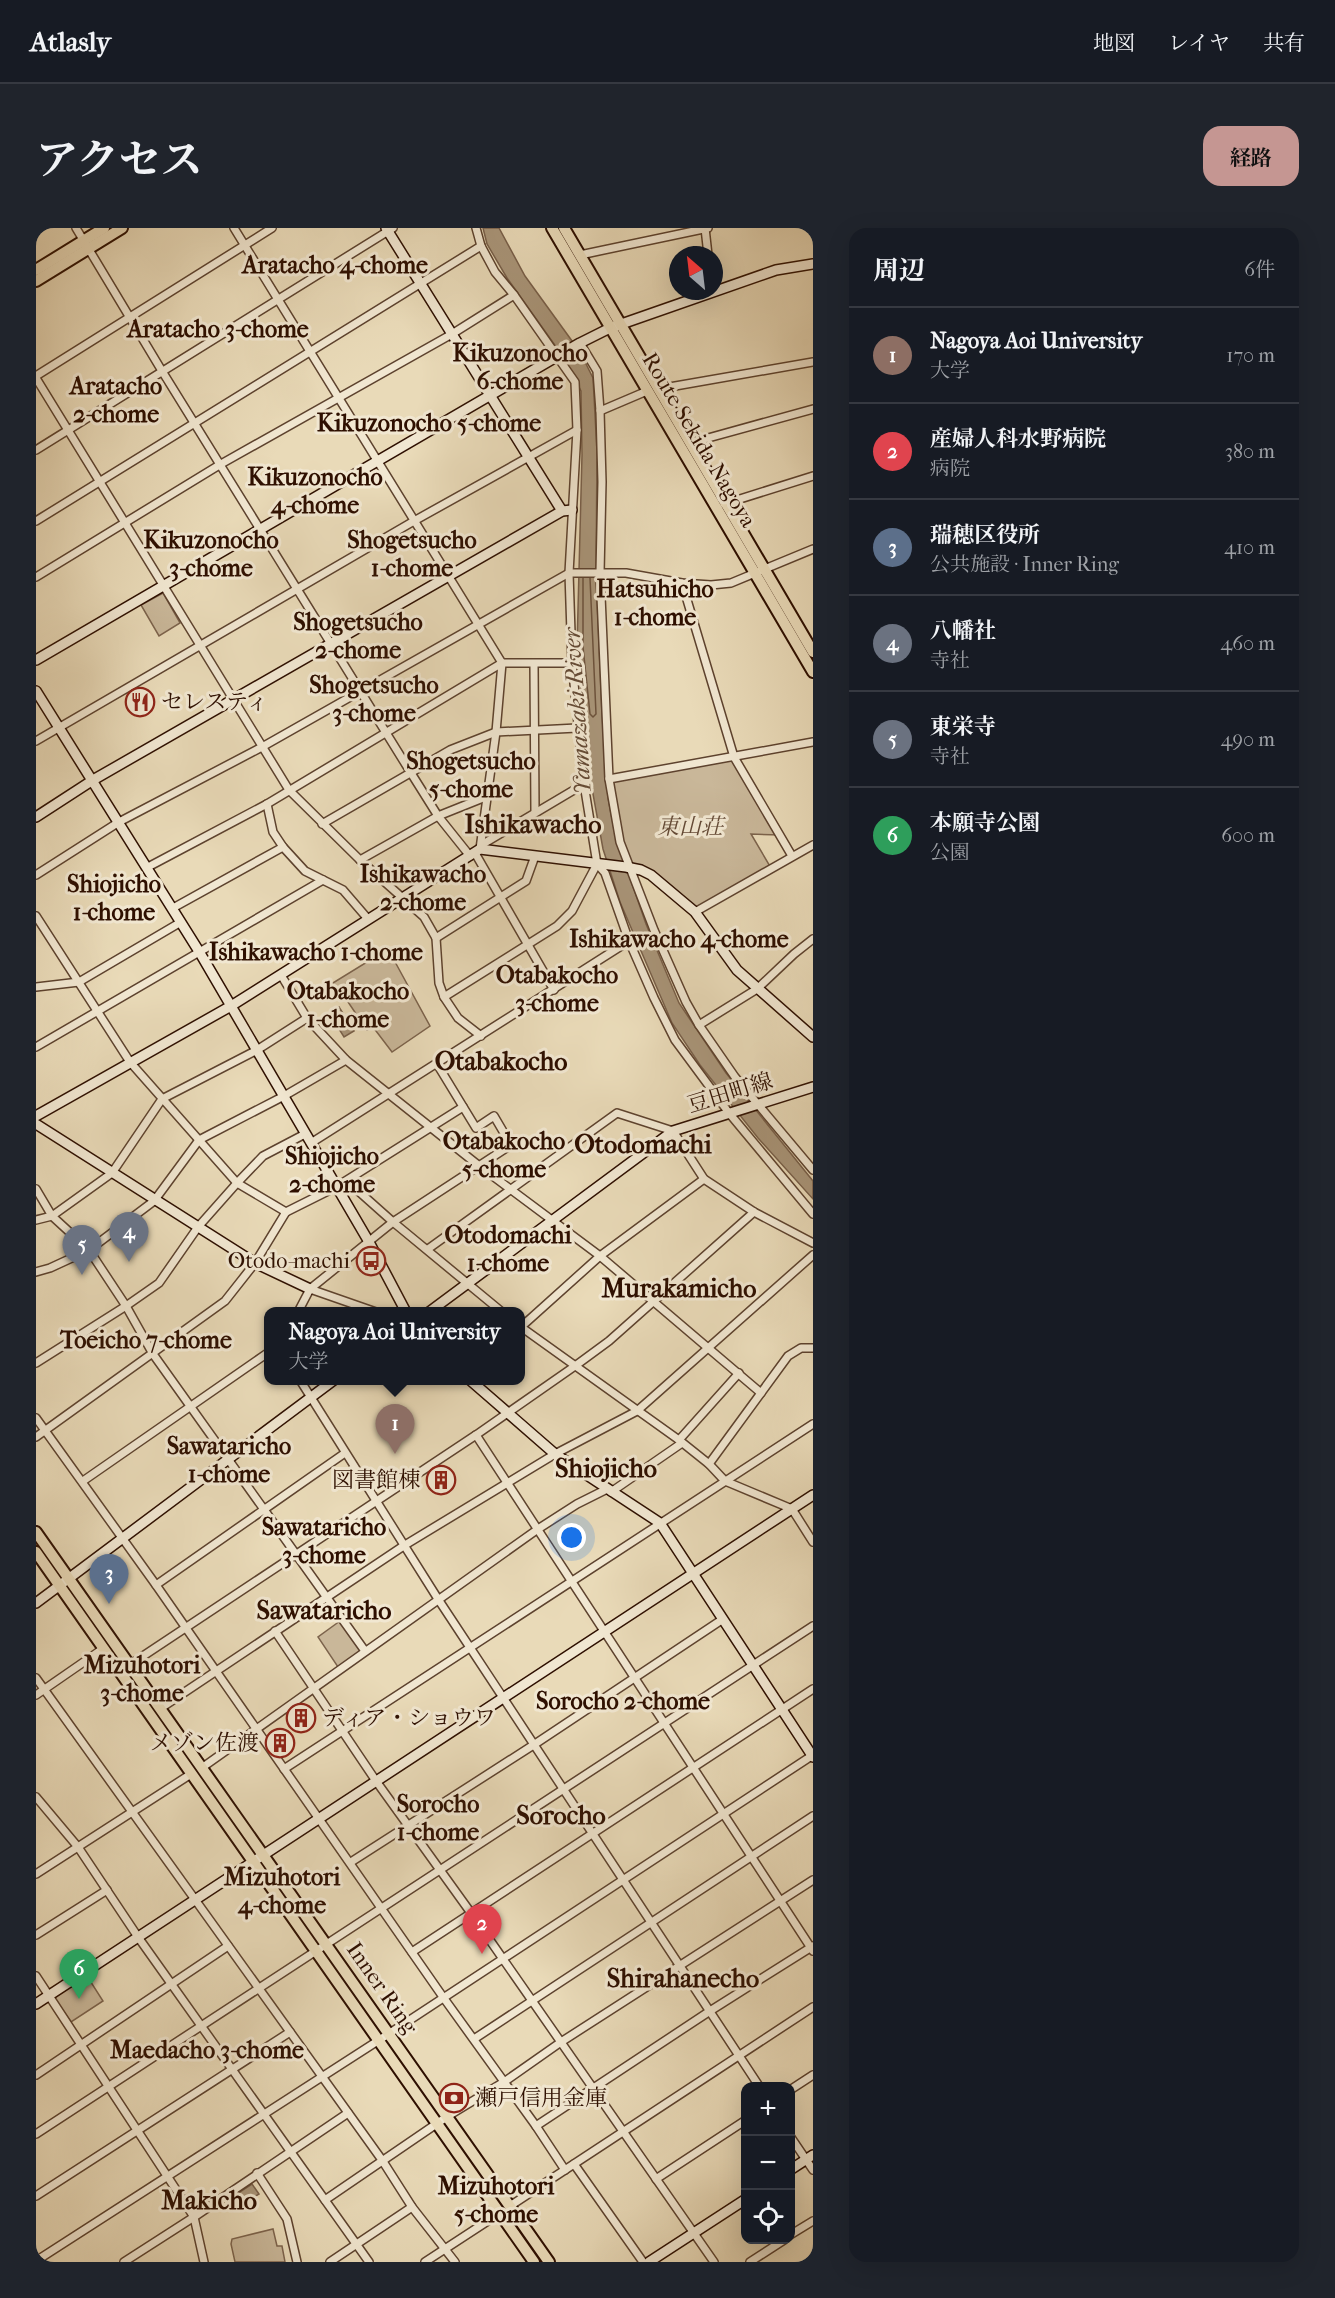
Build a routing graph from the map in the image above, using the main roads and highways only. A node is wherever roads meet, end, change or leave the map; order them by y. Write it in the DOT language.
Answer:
graph roads {
  1 [pos="104,228"];
  2 [pos="122,228"];
  3 [pos="552,228"];
  4 [pos="564,228"];
  5 [pos="87,244"];
  6 [pos="36,270"];
  7 [pos="36,281"];
  8 [pos="616,326"];
  9 [pos="721,506"];
  10 [pos="805,640"];
  11 [pos="813,652"];
  12 [pos="813,672"];
  13 [pos="36,1532"];
  14 [pos="36,1552"];
  15 [pos="64,1582"];
  16 [pos="534,2262"];
  17 [pos="549,2262"];
  1 -- 5 [label="main road"];
  2 -- 5 [label="main road"];
  3 -- 8 [label="main road, Route Sekida Nagoya"];
  4 -- 8 [label="main road, Route Sekida Nagoya"];
  5 -- 6 [label="main road"];
  5 -- 7 [label="main road"];
  8 -- 9 [label="main road, Route Sekida Nagoya"];
  8 -- 9 [label="main road, Route Sekida Nagoya"];
  9 -- 10 [label="main road, Route Sekida Nagoya"];
  10 -- 11 [label="main road, Route Sekida Nagoya"];
  10 -- 12 [label="main road, Route Sekida Nagoya"];
  13 -- 15 [label="main road, Inner Ring"];
  14 -- 15 [label="main road, Inner Ring"];
  15 -- 16 [label="main road, Inner Ring"];
  15 -- 17 [label="main road, Inner Ring"];
}
